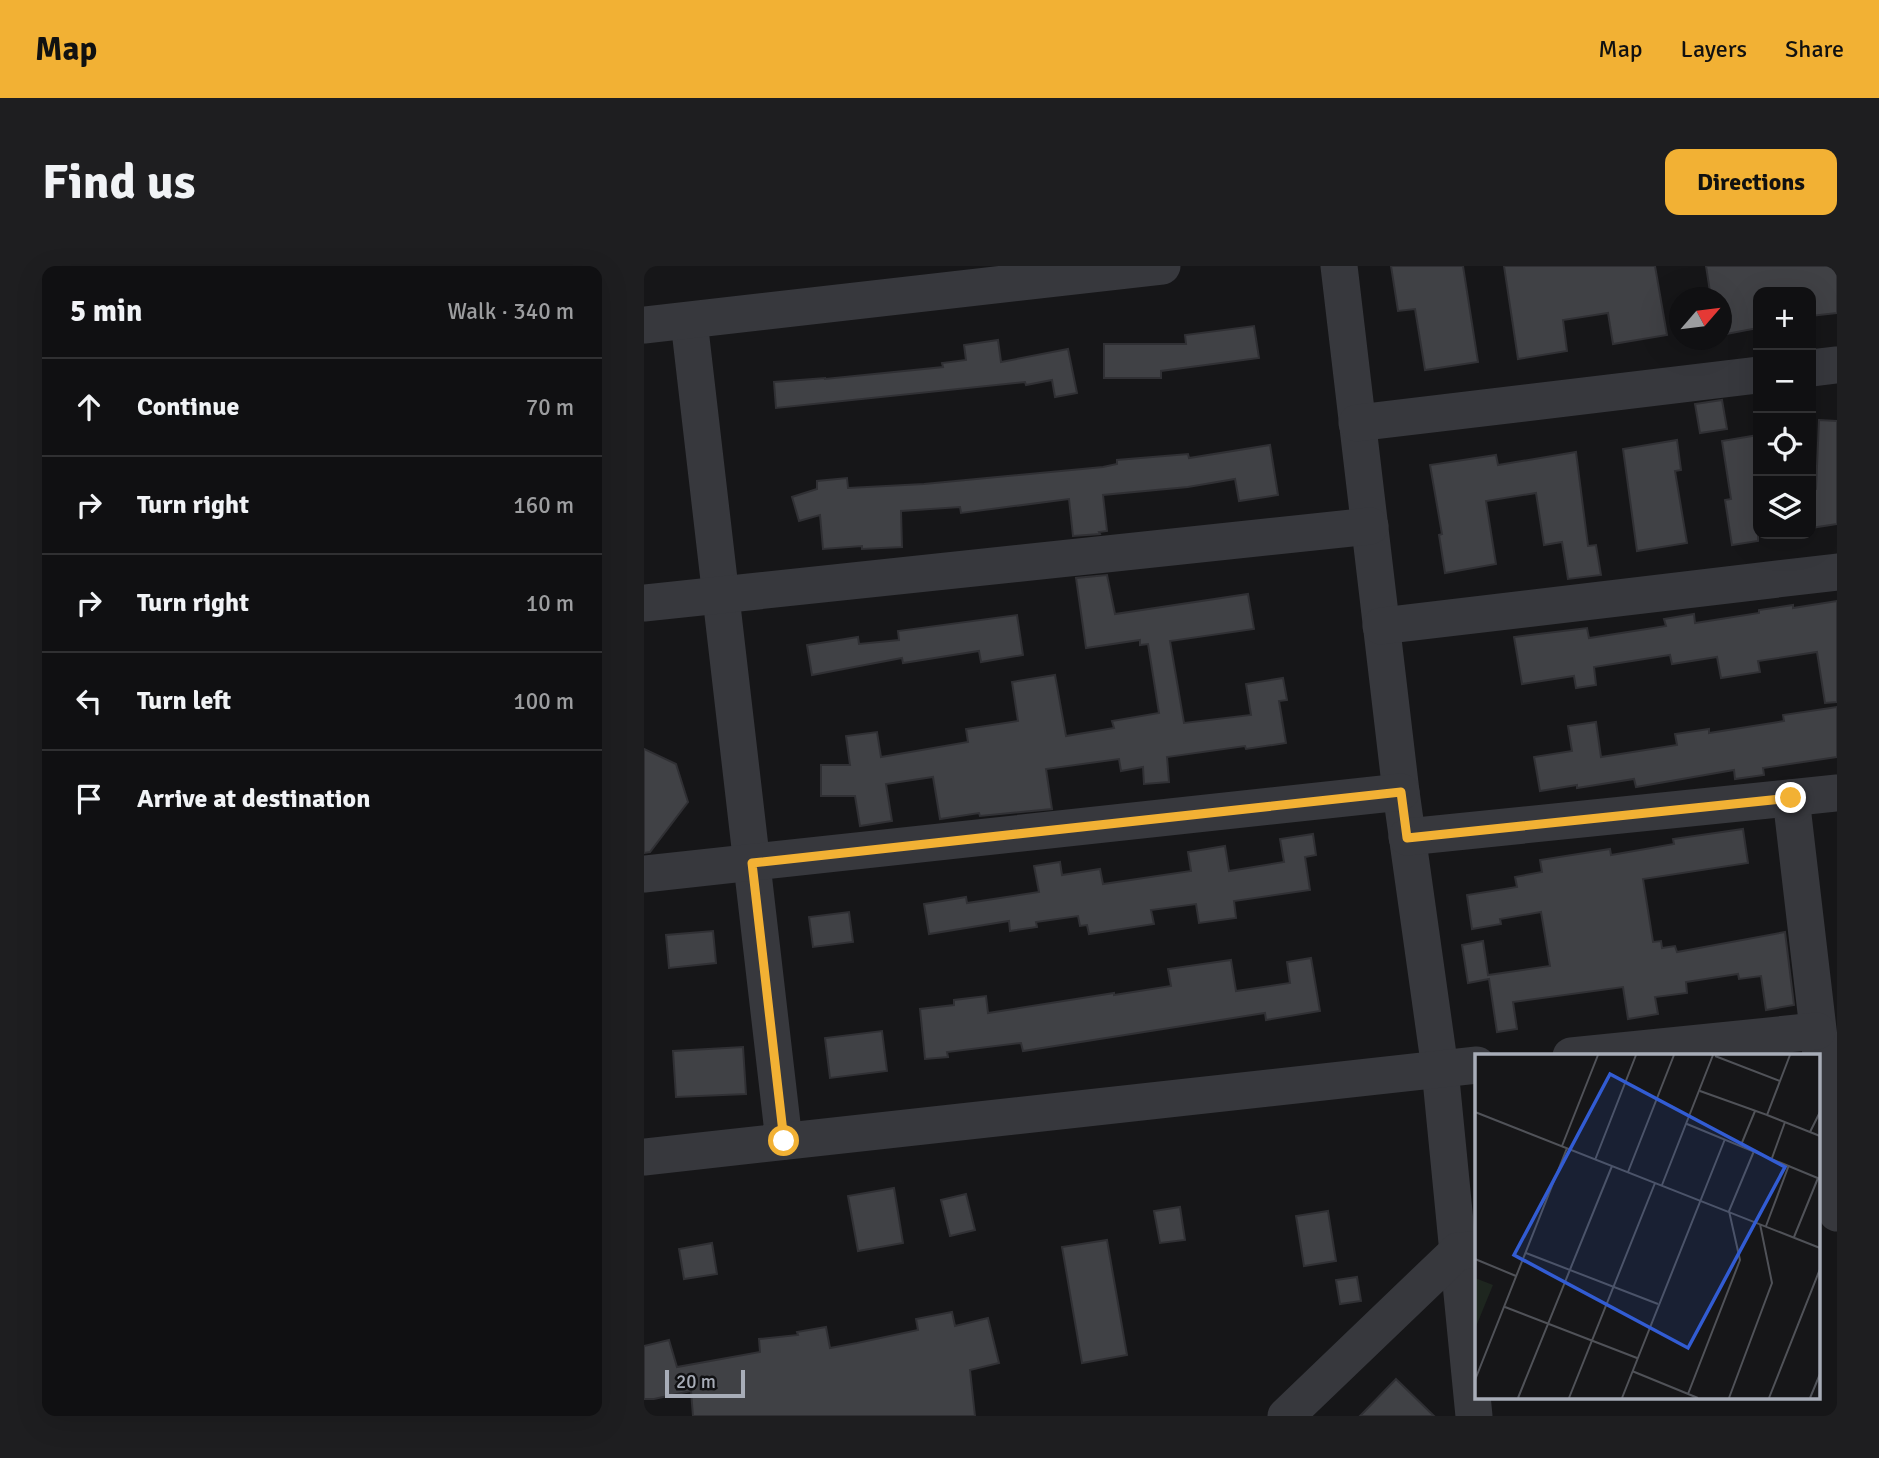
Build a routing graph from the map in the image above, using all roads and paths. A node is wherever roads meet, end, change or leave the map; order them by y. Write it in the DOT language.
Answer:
graph roads {
  1 [pos="1162,266"];
  2 [pos="1339,266"];
  3 [pos="689,321"];
  4 [pos="644,325"];
  5 [pos="1837,365"];
  6 [pos="1816,367"];
  7 [pos="1753,376"];
  8 [pos="1357,423"];
  9 [pos="1370,526"];
  10 [pos="1837,572"];
  11 [pos="721,595"];
  12 [pos="644,603"];
  13 [pos="1381,626"];
  14 [pos="1401,792"];
  15 [pos="1837,793"];
  16 [pos="1791,798"];
  17 [pos="1407,838"];
  18 [pos="752,863"];
  19 [pos="644,874"];
  20 [pos="1817,1031"];
  21 [pos="1581,1054"];
  22 [pos="1475,1065"];
  23 [pos="1440,1069"];
  24 [pos="1833,1131"];
  25 [pos="784,1141"];
  26 [pos="644,1157"];
  27 [pos="1837,1214"];
  28 [pos="1467,1250"];
  29 [pos="1286,1416"];
  30 [pos="1474,1416"];
  1 -- 3 [label="street"];
  2 -- 8 [label="street"];
  3 -- 4 [label="street"];
  3 -- 11 [label="street"];
  5 -- 6 [label="street"];
  7 -- 8 [label="street"];
  8 -- 9 [label="street"];
  9 -- 11 [label="street"];
  9 -- 13 [label="street"];
  10 -- 13 [label="street"];
  11 -- 12 [label="street"];
  11 -- 18 [label="street"];
  13 -- 14 [label="street"];
  14 -- 17 [label="street"];
  14 -- 18 [label="street"];
  15 -- 16 [label="street"];
  16 -- 17 [label="street"];
  16 -- 20 [label="street"];
  17 -- 23 [label="street"];
  18 -- 19 [label="street"];
  18 -- 25 [label="street"];
  20 -- 21 [label="street"];
  20 -- 24 [label="street"];
  22 -- 23 [label="street"];
  23 -- 25 [label="street"];
  23 -- 28 [label="street"];
  24 -- 27 [label="street"];
  25 -- 26 [label="street"];
  28 -- 29 [label="street"];
  28 -- 30 [label="street"];
}
